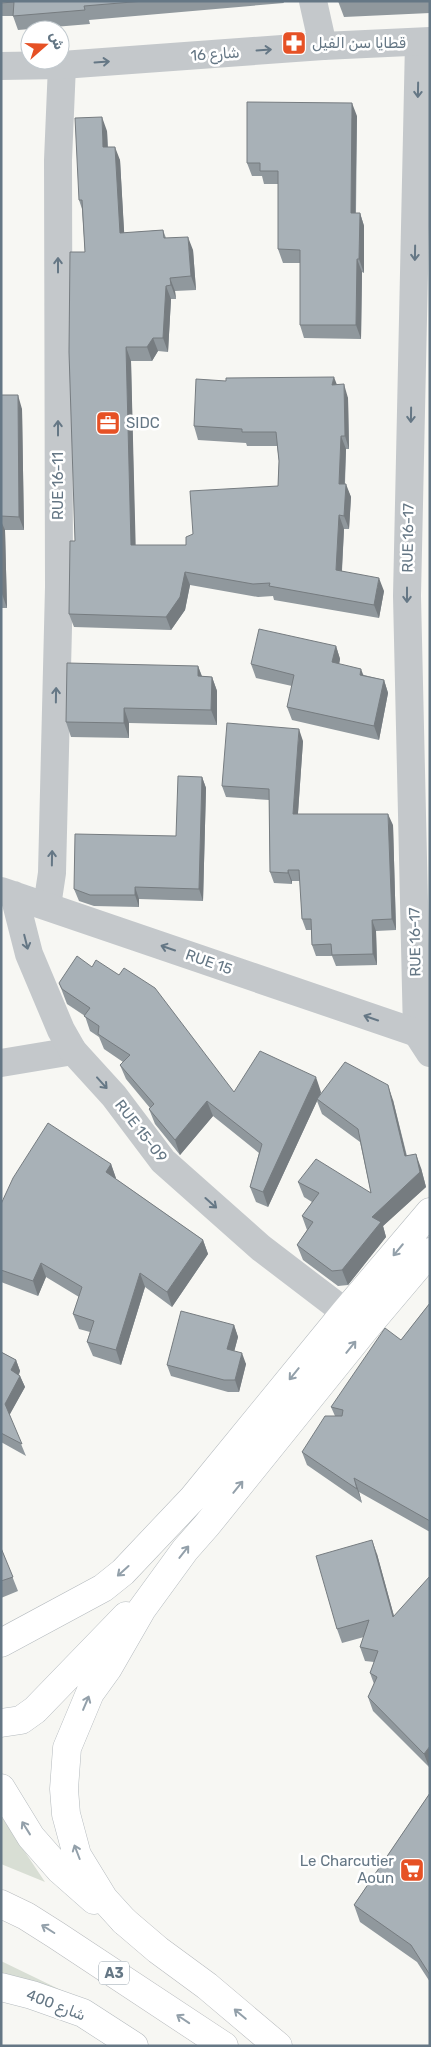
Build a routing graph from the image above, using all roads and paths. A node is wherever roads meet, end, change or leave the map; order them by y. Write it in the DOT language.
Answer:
graph roads {
  1 [pos="313,1"];
  2 [pos="425,41"];
  3 [pos="323,46"];
  4 [pos="70,64"];
  5 [pos="1,66"];
  6 [pos="20,66"];
  7 [pos="62,70"];
  8 [pos="8,893"];
  9 [pos="47,906"];
  10 [pos="426,1041"];
  11 [pos="72,1051"];
  12 [pos="1,1063"];
  13 [pos="430,1212"];
  14 [pos="430,1252"];
  15 [pos="345,1312"];
  16 [pos="163,1579"];
  17 [pos="6,1642"];
  18 [pos="1,1723"];
  19 [pos="1,1788"];
  20 [pos="1,1904"];
  21 [pos="124,1921"];
  22 [pos="1,1987"];
  23 [pos="134,2046"];
  24 [pos="224,2046"];
  25 [pos="278,2046"];
  1 -- 3 [label="street"];
  2 -- 3 [label="street, شارع 16"];
  2 -- 10 [label="street, RUE 16-17, one-way"];
  4 -- 3 [label="street, شارع 16, one-way"];
  5 -- 6 [label="street, شارع 16"];
  9 -- 7 [label="street, RUE 16-11, one-way"];
  8 -- 9 [label="street, RUE 15"];
  8 -- 11 [label="street, RUE 15-09, one-way"];
  10 -- 9 [label="street, RUE 15, one-way"];
  11 -- 12 [label="street"];
  11 -- 15 [label="street, RUE 15-09, one-way"];
  13 -- 15 [label="main road, one-way"];
  16 -- 14 [label="main road, one-way"];
  15 -- 17 [label="main road, one-way"];
  16 -- 18 [label="main road"];
  21 -- 16 [label="main road, one-way"];
  21 -- 19 [label="main road, one-way"];
  24 -- 20 [label="main road, A3, one-way"];
  25 -- 21 [label="main road, one-way"];
  22 -- 23 [label="main road, شارع 400"];
}
